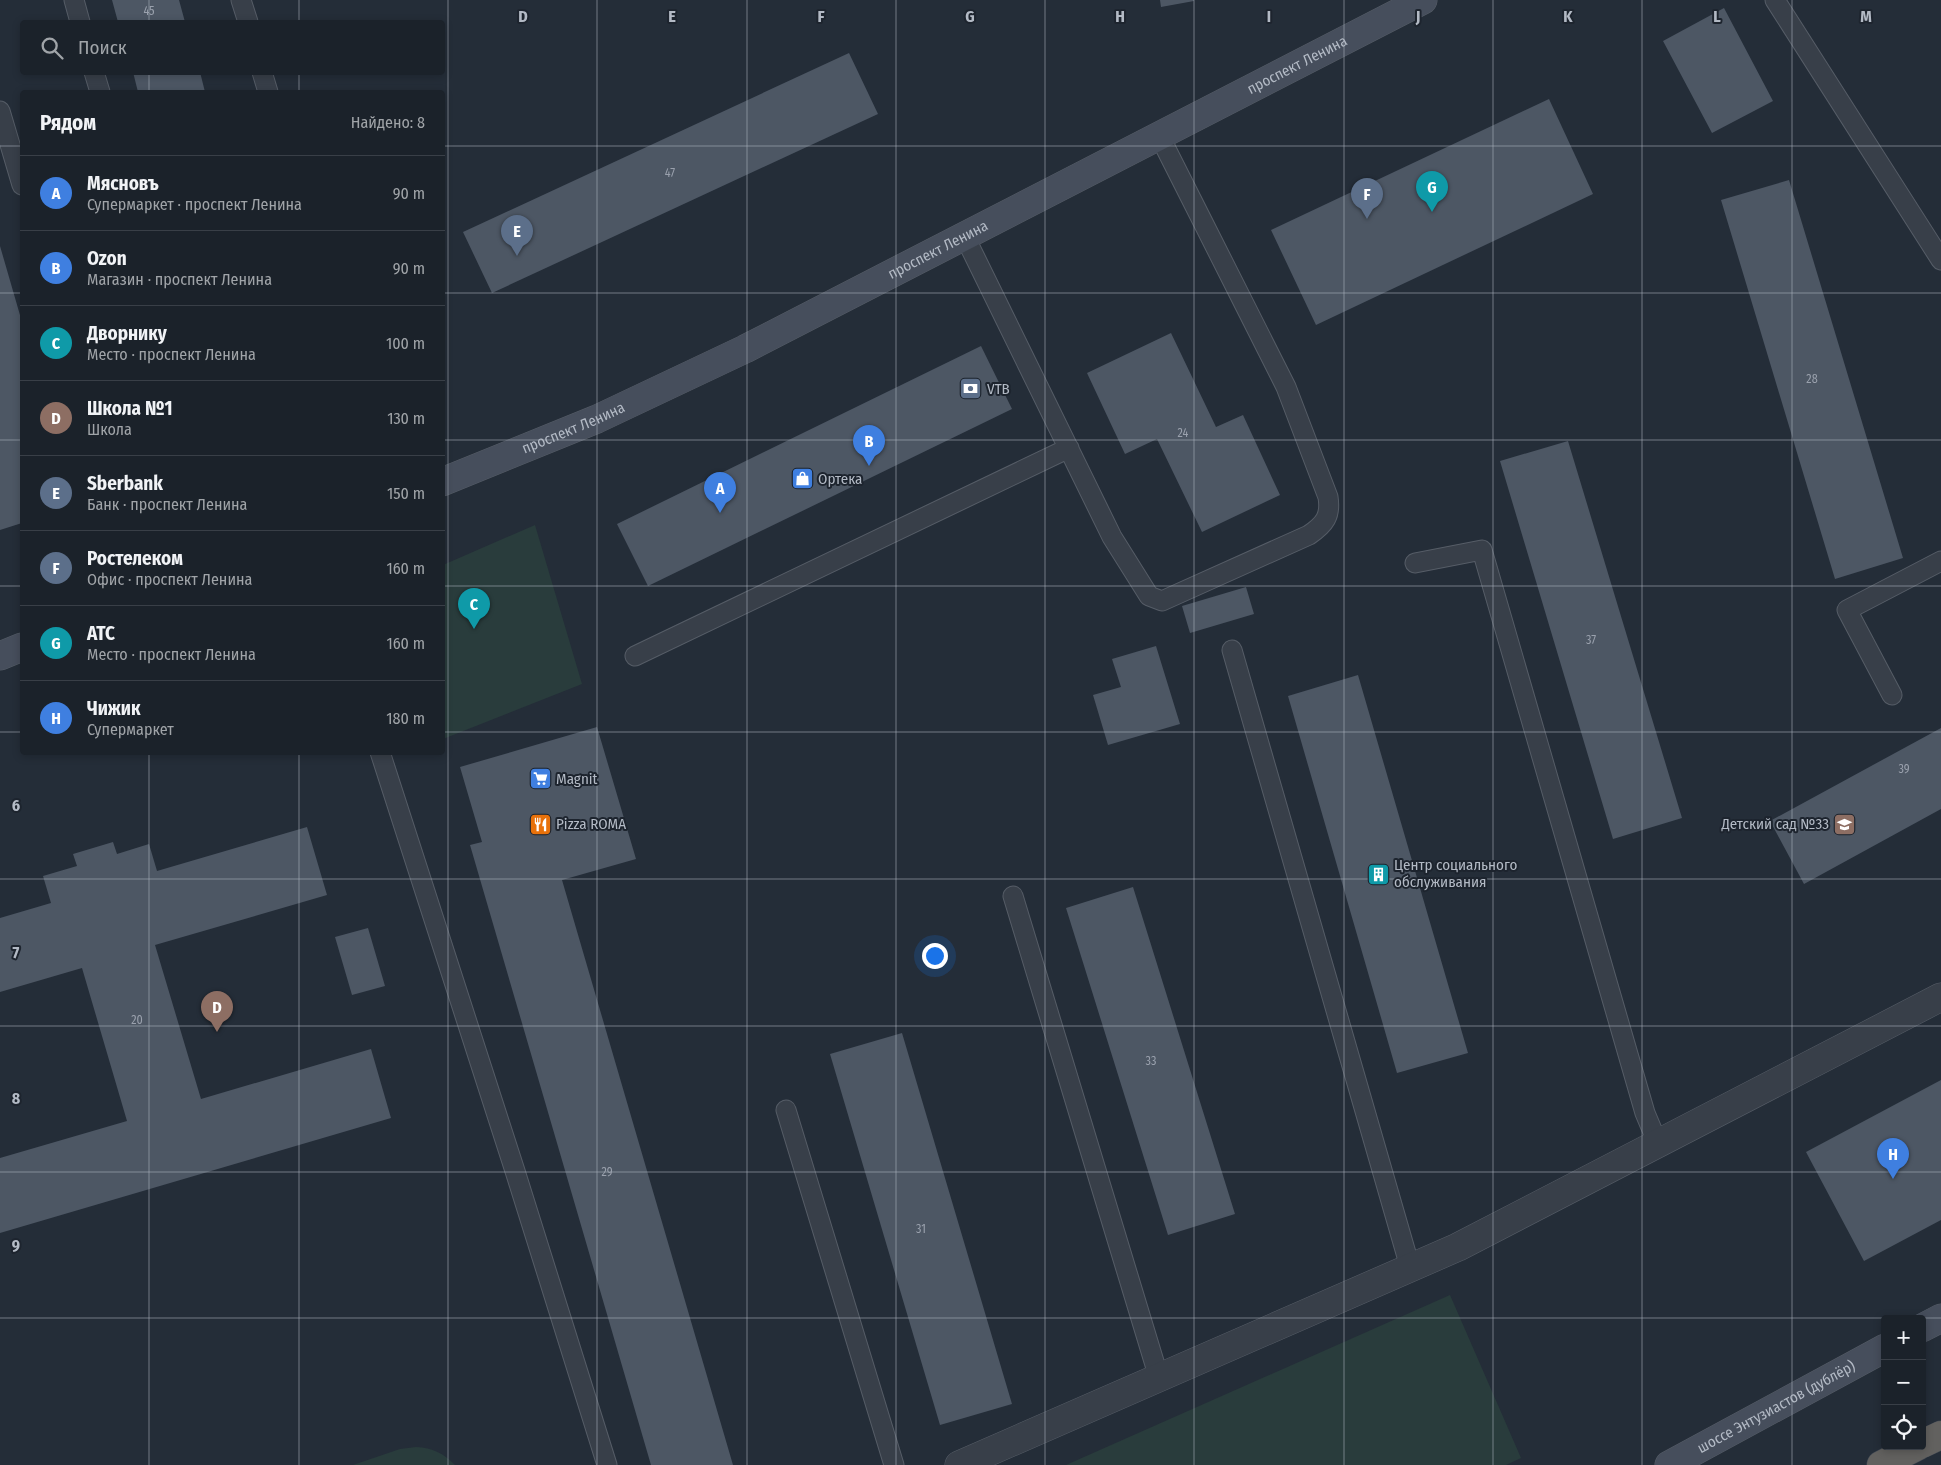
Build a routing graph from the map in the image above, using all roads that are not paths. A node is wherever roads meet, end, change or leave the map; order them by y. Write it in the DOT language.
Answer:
graph roads {
  1 [pos="74,0"];
  2 [pos="241,0"];
  3 [pos="1423,0"];
  4 [pos="1775,0"];
  5 [pos="79,20"];
  6 [pos="247,20"];
  7 [pos="95,75"];
  8 [pos="263,75"];
  9 [pos="99,90"];
  10 [pos="267,90"];
  11 [pos="0,111"];
  12 [pos="1159,135"];
  13 [pos="20,178"];
  14 [pos="965,237"];
  15 [pos="1941,260"];
  16 [pos="1069,448"];
  17 [pos="445,481"];
  18 [pos="1941,560"];
  19 [pos="1415,563"];
  20 [pos="20,648"];
  21 [pos="1232,650"];
  22 [pos="0,656"];
  23 [pos="635,656"];
  24 [pos="1892,695"];
  25 [pos="381,755"];
  26 [pos="1013,896"];
  27 [pos="1941,997"];
  28 [pos="786,1110"];
  29 [pos="1658,1144"];
  30 [pos="1410,1267"];
  31 [pos="1941,1318"];
  32 [pos="1926,1326"];
  33 [pos="1881,1350"];
  34 [pos="1159,1378"];
  35 [pos="1941,1435"];
  36 [pos="1926,1442"];
  37 [pos="1910,1450"];
  38 [pos="607,1465"];
  39 [pos="894,1465"];
  40 [pos="959,1465"];
  41 [pos="1669,1465"];
  42 [pos="1881,1465"];
  1 -- 5 [label="lane"];
  2 -- 6 [label="lane"];
  3 -- 12 [label="main road, проспект Ленина"];
  4 -- 15 [label="lane"];
  7 -- 9 [label="lane"];
  8 -- 10 [label="lane"];
  11 -- 13 [label="lane"];
  12 -- 14 [label="main road, проспект Ленина"];
  12 -- 16 [label="lane"];
  14 -- 16 [label="lane"];
  14 -- 17 [label="main road, проспект Ленина"];
  16 -- 23 [label="lane"];
  18 -- 24 [label="lane"];
  19 -- 29 [label="lane"];
  20 -- 22 [label="main road"];
  21 -- 30 [label="lane"];
  25 -- 38 [label="lane"];
  26 -- 34 [label="lane"];
  27 -- 29 [label="street"];
  28 -- 39 [label="lane"];
  29 -- 30 [label="street"];
  30 -- 34 [label="street"];
  31 -- 32 [label="main road"];
  33 -- 41 [label="main road, шоссе Энтузиастов (дублёр)"];
  34 -- 40 [label="street"];
  35 -- 36 [label="highway"];
  37 -- 42 [label="highway"];
}
